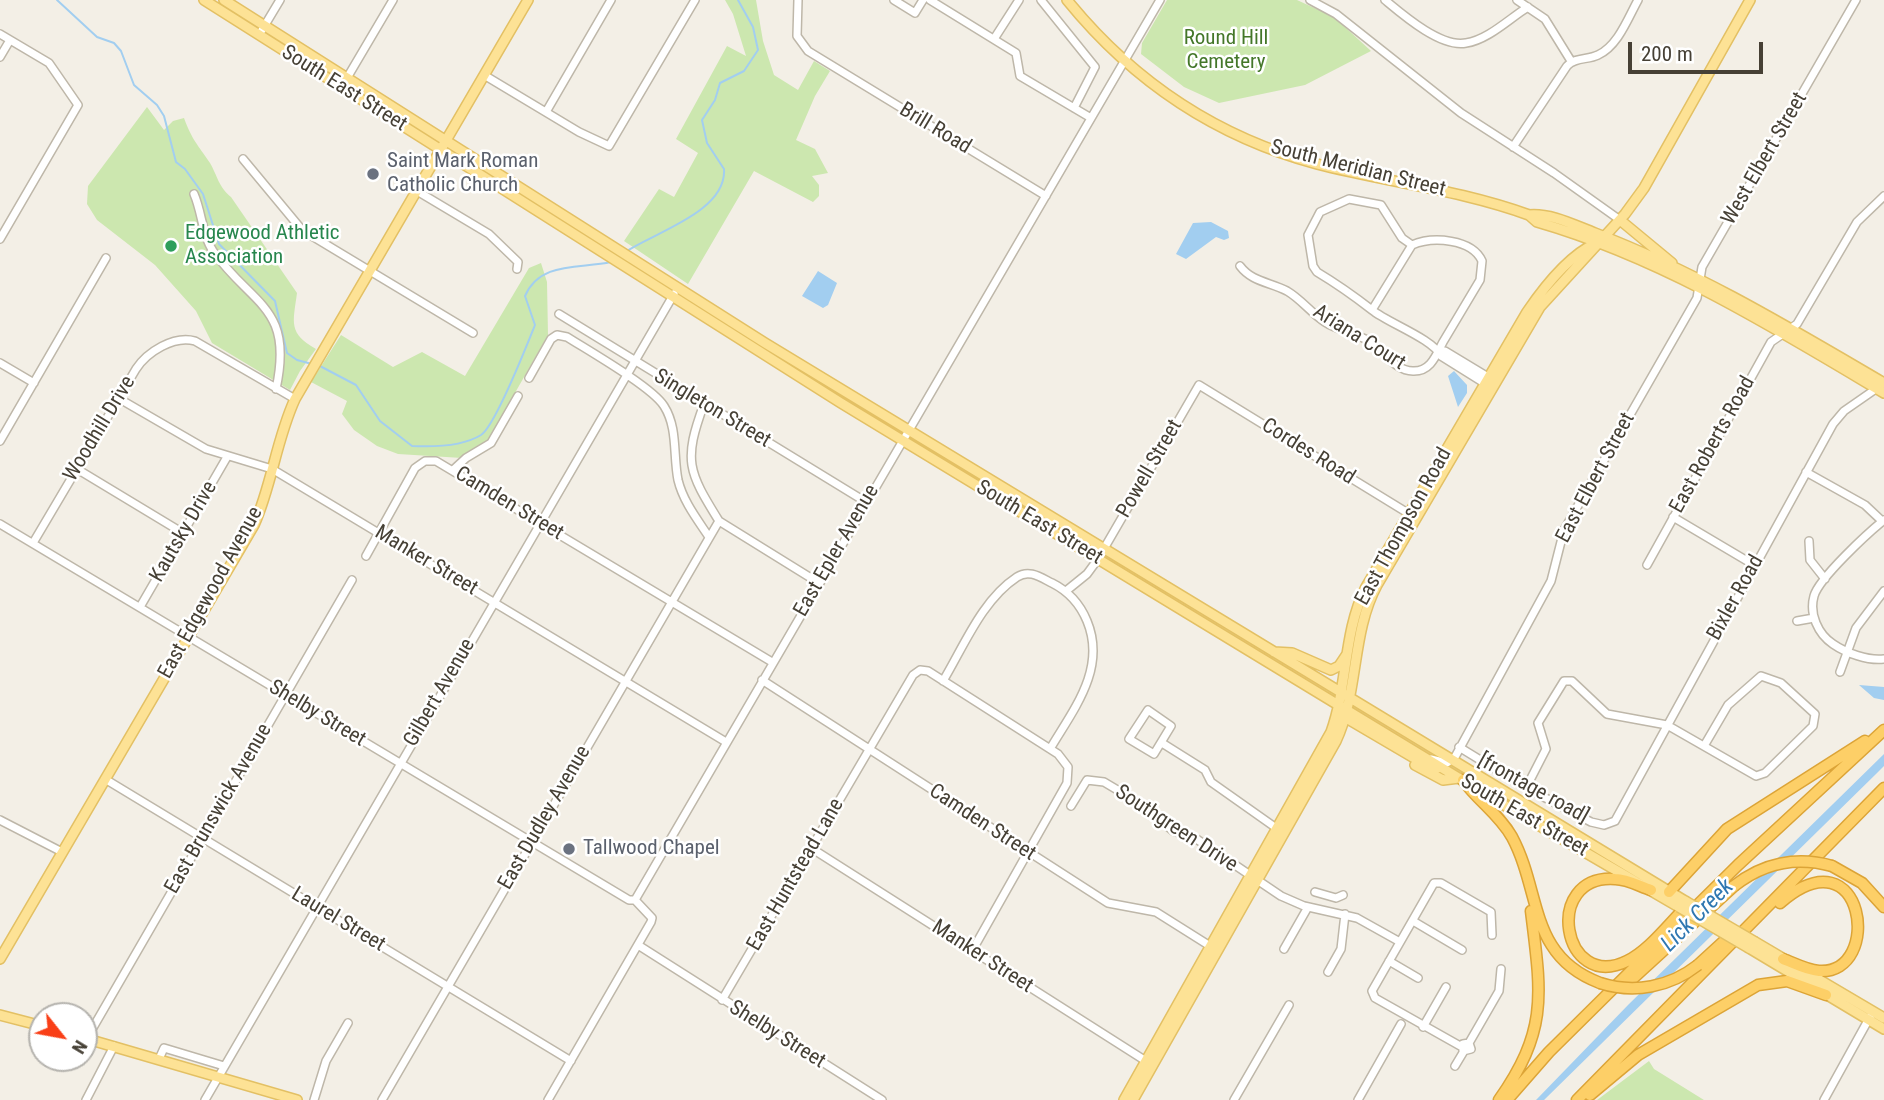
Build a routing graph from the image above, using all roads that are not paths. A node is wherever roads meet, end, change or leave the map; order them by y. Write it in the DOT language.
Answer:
graph roads {
  1 [pos="204,0"];
  2 [pos="224,0"];
  3 [pos="279,0"];
  4 [pos="393,0"];
  5 [pos="527,0"];
  6 [pos="611,0"];
  7 [pos="695,0"];
  8 [pos="797,0"];
  9 [pos="894,0"];
  10 [pos="923,0"];
  11 [pos="930,0"];
  12 [pos="1018,0"];
  13 [pos="1041,0"];
  14 [pos="1067,0"];
  15 [pos="1160,0"];
  16 [pos="1310,0"];
  17 [pos="1385,0"];
  18 [pos="1517,0"];
  19 [pos="1638,0"];
  20 [pos="1750,0"];
  21 [pos="1856,0"];
  22 [pos="1528,7"];
  23 [pos="265,26"];
  24 [pos="0,34"];
  25 [pos="259,35"];
  26 [pos="10,40"];
  27 [pos="994,40"];
  28 [pos="0,57"];
  29 [pos="1571,61"];
  30 [pos="1125,62"];
  31 [pos="484,75"];
  32 [pos="347,78"];
  33 [pos="1074,108"];
  34 [pos="546,112"];
  35 [pos="1091,118"];
  36 [pos="443,146"];
  37 [pos="1513,147"];
  38 [pos="243,159"];
  39 [pos="417,191"];
  40 [pos="194,194"];
  41 [pos="1046,196"];
  42 [pos="1884,196"];
  43 [pos="1620,220"];
  44 [pos="0,239"];
  45 [pos="1600,239"];
  46 [pos="1412,245"];
  47 [pos="106,258"];
  48 [pos="1240,266"];
  49 [pos="1675,267"];
  50 [pos="517,269"];
  51 [pos="370,271"];
  52 [pos="1700,283"];
  53 [pos="675,292"];
  54 [pos="1372,310"];
  55 [pos="559,314"];
  56 [pos="1786,331"];
  57 [pos="472,333"];
  58 [pos="1439,351"];
  59 [pos="0,363"];
  60 [pos="634,363"];
  61 [pos="626,377"];
  62 [pos="528,378"];
  63 [pos="1491,382"];
  64 [pos="34,383"];
  65 [pos="1199,385"];
  66 [pos="1882,387"];
  67 [pos="276,389"];
  68 [pos="518,396"];
  69 [pos="118,398"];
  70 [pos="295,399"];
  71 [pos="704,404"];
  72 [pos="908,430"];
  73 [pos="902,440"];
  74 [pos="0,441"];
  75 [pos="228,457"];
  76 [pos="77,469"];
  77 [pos="272,469"];
  78 [pos="453,470"];
  79 [pos="1806,472"];
  80 [pos="866,502"];
  81 [pos="1413,516"];
  82 [pos="1673,517"];
  83 [pos="719,521"];
  84 [pos="1883,521"];
  85 [pos="541,523"];
  86 [pos="0,524"];
  87 [pos="183,533"];
  88 [pos="379,534"];
  89 [pos="709,537"];
  90 [pos="1809,541"];
  91 [pos="33,543"];
  92 [pos="1101,554"];
  93 [pos="366,556"];
  94 [pos="1647,565"];
  95 [pos="1754,565"];
  96 [pos="1825,579"];
  97 [pos="352,580"];
  98 [pos="819,583"];
  99 [pos="1884,591"];
  100 [pos="1066,592"];
  101 [pos="493,602"];
  102 [pos="672,602"];
  103 [pos="140,607"];
  104 [pos="1814,618"];
  105 [pos="1797,621"];
  106 [pos="188,636"];
  107 [pos="1849,650"];
  108 [pos="1273,652"];
  109 [pos="1348,653"];
  110 [pos="1254,654"];
  111 [pos="1884,659"];
  112 [pos="772,662"];
  113 [pos="1295,666"];
  114 [pos="1840,672"];
  115 [pos="762,680"];
  116 [pos="625,681"];
  117 [pos="943,681"];
  118 [pos="285,694"];
  119 [pos="1344,694"];
  120 [pos="1342,713"];
  121 [pos="1884,724"];
  122 [pos="1667,725"];
  123 [pos="1884,730"];
  124 [pos="1336,741"];
  125 [pos="726,742"];
  126 [pos="1161,743"];
  127 [pos="1703,746"];
  128 [pos="1458,748"];
  129 [pos="1050,749"];
  130 [pos="869,750"];
  131 [pos="1439,753"];
  132 [pos="1430,759"];
  133 [pos="1452,761"];
  134 [pos="400,763"];
  135 [pos="1443,768"];
  136 [pos="105,779"];
  137 [pos="1461,779"];
  138 [pos="1483,780"];
  139 [pos="1526,788"];
  140 [pos="1884,788"];
  141 [pos="1071,806"];
  142 [pos="0,820"];
  143 [pos="1609,824"];
  144 [pos="1282,827"];
  145 [pos="202,838"];
  146 [pos="532,842"];
  147 [pos="811,848"];
  148 [pos="62,852"];
  149 [pos="1028,852"];
  150 [pos="1738,865"];
  151 [pos="1526,876"];
  152 [pos="1253,879"];
  153 [pos="1651,890"];
  154 [pos="1315,892"];
  155 [pos="1669,892"];
  156 [pos="1343,895"];
  157 [pos="1776,899"];
  158 [pos="635,900"];
  159 [pos="1682,904"];
  160 [pos="317,907"];
  161 [pos="1308,907"];
  162 [pos="1884,907"];
  163 [pos="1345,914"];
  164 [pos="1413,921"];
  165 [pos="1492,935"];
  166 [pos="1400,942"];
  167 [pos="1752,945"];
  168 [pos="638,946"];
  169 [pos="1213,949"];
  170 [pos="1284,949"];
  171 [pos="1462,950"];
  172 [pos="1727,950"];
  173 [pos="972,951"];
  174 [pos="0,958"];
  175 [pos="1783,959"];
  176 [pos="1389,961"];
  177 [pos="1500,969"];
  178 [pos="1328,972"];
  179 [pos="1418,978"];
  180 [pos="448,986"];
  181 [pos="1446,987"];
  182 [pos="1826,995"];
  183 [pos="722,1000"];
  184 [pos="1289,1005"];
  185 [pos="0,1014"];
  186 [pos="98,1016"];
  187 [pos="1871,1016"];
  188 [pos="1884,1018"];
  189 [pos="28,1022"];
  190 [pos="348,1023"];
  191 [pos="1401,1024"];
  192 [pos="1423,1027"];
  193 [pos="1884,1029"];
  194 [pos="1561,1041"];
  195 [pos="98,1042"];
  196 [pos="114,1046"];
  197 [pos="1466,1048"];
  198 [pos="1479,1054"];
  199 [pos="159,1059"];
  200 [pos="571,1061"];
  201 [pos="1149,1063"];
  202 [pos="224,1066"];
  203 [pos="1455,1066"];
  204 [pos="218,1077"];
  205 [pos="86,1100"];
  206 [pos="205,1100"];
  207 [pos="297,1100"];
  208 [pos="314,1100"];
  209 [pos="382,1100"];
  210 [pos="548,1100"];
  211 [pos="882,1100"];
  212 [pos="1124,1100"];
  213 [pos="1133,1100"];
  214 [pos="1234,1100"];
  215 [pos="1358,1100"];
  216 [pos="1499,1100"];
  217 [pos="1507,1100"];
  218 [pos="1577,1100"];
  219 [pos="1584,1100"];
  220 [pos="1824,1100"];
  1 -- 25 [label="main road, South East Street"];
  2 -- 23 [label="main road, South East Street"];
  3 -- 23 [label="street"];
  4 -- 32 [label="street"];
  5 -- 31 [label="main road, East Edgewood Avenue"];
  6 -- 34 [label="street"];
  7 -- 34 [label="street"];
  8 -- 41 [label="street, Brill Road"];
  9 -- 10 [label="street"];
  11 -- 27 [label="street"];
  12 -- 27 [label="street"];
  13 -- 33 [label="street"];
  14 -- 30 [label="main road, South Meridian Street"];
  15 -- 30 [label="street, East Epler Avenue"];
  16 -- 37 [label="street, South Meridian Street"];
  17 -- 22 [label="street"];
  18 -- 22 [label="street"];
  19 -- 29 [label="street"];
  20 -- 43 [label="main road, East Thompson Road"];
  21 -- 52 [label="street, West Elbert Street"];
  22 -- 29 [label="street"];
  23 -- 25 [label="street"];
  23 -- 32 [label="main road, South East Street"];
  24 -- 26 [label="street"];
  25 -- 36 [label="main road, South East Street"];
  26 -- 28 [label="street"];
  26 -- 44 [label="street"];
  27 -- 33 [label="street"];
  29 -- 37 [label="street"];
  30 -- 35 [label="street, East Epler Avenue"];
  30 -- 45 [label="main road, South Meridian Street"];
  31 -- 34 [label="street"];
  31 -- 36 [label="main road, East Edgewood Avenue"];
  32 -- 36 [label="main road, South East Street"];
  33 -- 35 [label="street"];
  35 -- 41 [label="street, East Epler Avenue"];
  36 -- 39 [label="main road, East Edgewood Avenue"];
  36 -- 53 [label="main road, South East Street"];
  36 -- 53 [label="main road, South East Street"];
  37 -- 43 [label="street, South Meridian Street"];
  38 -- 51 [label="street"];
  39 -- 50 [label="street"];
  39 -- 51 [label="main road, East Edgewood Avenue"];
  40 -- 67 [label="street"];
  41 -- 72 [label="street, East Epler Avenue"];
  42 -- 56 [label="street, East Roberts Road"];
  43 -- 45 [label="main road, East Thompson Road"];
  43 -- 49 [label="main road, South Meridian Street"];
  45 -- 49 [label="main road, South Meridian Street"];
  45 -- 52 [label="main road, South Meridian Street"];
  45 -- 63 [label="main road, East Thompson Road"];
  46 -- 54 [label="street"];
  46 -- 54 [label="street"];
  46 -- 58 [label="street"];
  47 -- 64 [label="street"];
  48 -- 58 [label="street, Ariana Court"];
  49 -- 52 [label="main road, South Meridian Street"];
  51 -- 57 [label="street"];
  51 -- 70 [label="main road, East Edgewood Avenue"];
  52 -- 56 [label="main road, South Meridian Street"];
  52 -- 128 [label="street, East Elbert Street"];
  53 -- 60 [label="street, Gilbert Avenue"];
  53 -- 72 [label="main road, South East Street"];
  53 -- 73 [label="main road, South East Street"];
  54 -- 58 [label="street"];
  55 -- 60 [label="street, Singleton Street"];
  56 -- 66 [label="main road, South Meridian Street"];
  56 -- 82 [label="street, East Roberts Road"];
  58 -- 63 [label="street"];
  59 -- 64 [label="street"];
  60 -- 61 [label="street, Gilbert Avenue"];
  60 -- 71 [label="street, Singleton Street"];
  61 -- 62 [label="street"];
  61 -- 85 [label="street, Gilbert Avenue"];
  61 -- 89 [label="street"];
  63 -- 81 [label="main road, East Thompson Road"];
  64 -- 74 [label="street"];
  65 -- 81 [label="street, Cordes Road"];
  65 -- 92 [label="street, Powell Street"];
  66 -- 79 [label="street, Bixler Road"];
  67 -- 69 [label="street, Woodhill Drive"];
  67 -- 70 [label="street"];
  68 -- 78 [label="street"];
  69 -- 75 [label="street, Manker Street"];
  69 -- 76 [label="street, Woodhill Drive"];
  70 -- 77 [label="main road, East Edgewood Avenue"];
  71 -- 80 [label="street, Singleton Street"];
  71 -- 83 [label="street"];
  72 -- 73 [label="street, East Epler Avenue"];
  72 -- 92 [label="main road, South East Street"];
  73 -- 80 [label="street, East Epler Avenue"];
  73 -- 92 [label="main road, South East Street"];
  75 -- 77 [label="street, Manker Street"];
  75 -- 87 [label="street, Kautsky Drive"];
  76 -- 87 [label="street"];
  76 -- 91 [label="street, Woodhill Drive"];
  77 -- 88 [label="street, Manker Street"];
  77 -- 106 [label="main road, East Edgewood Avenue"];
  78 -- 85 [label="street, Camden Street"];
  78 -- 88 [label="street, Camden Street"];
  79 -- 84 [label="street"];
  79 -- 95 [label="street, Bixler Road"];
  80 -- 98 [label="street, East Epler Avenue"];
  81 -- 109 [label="main road, East Thompson Road"];
  81 -- 119 [label="main road, East Thompson Road"];
  82 -- 94 [label="street, East Roberts Road"];
  82 -- 95 [label="street"];
  83 -- 89 [label="street, East Dudley Avenue"];
  83 -- 98 [label="street"];
  84 -- 96 [label="street"];
  85 -- 101 [label="street, Gilbert Avenue"];
  85 -- 102 [label="street, Camden Street"];
  86 -- 91 [label="street, Shelby Street"];
  87 -- 103 [label="street, Kautsky Drive"];
  88 -- 93 [label="street"];
  88 -- 101 [label="street, Manker Street"];
  89 -- 102 [label="street, East Dudley Avenue"];
  90 -- 96 [label="street"];
  91 -- 103 [label="street, Shelby Street"];
  92 -- 100 [label="street, Powell Street"];
  92 -- 108 [label="main road, South East Street"];
  92 -- 110 [label="main road, South East Street"];
  95 -- 122 [label="street, Bixler Road"];
  96 -- 104 [label="street"];
  97 -- 118 [label="street, East Brunswick Avenue"];
  98 -- 112 [label="street, East Epler Avenue"];
  99 -- 107 [label="street"];
  100 -- 117 [label="street"];
  100 -- 129 [label="street"];
  101 -- 116 [label="street, Manker Street"];
  101 -- 134 [label="street, Gilbert Avenue"];
  102 -- 112 [label="street, Camden Street"];
  102 -- 116 [label="street, East Dudley Avenue"];
  103 -- 106 [label="street, Shelby Street"];
  104 -- 105 [label="street"];
  104 -- 107 [label="street"];
  106 -- 118 [label="street, Shelby Street"];
  106 -- 136 [label="main road, East Edgewood Avenue"];
  107 -- 111 [label="street"];
  107 -- 114 [label="street"];
  108 -- 109 [label="main road"];
  108 -- 113 [label="main road, South East Street"];
  109 -- 119 [label="main road, East Thompson Road"];
  110 -- 113 [label="main road"];
  110 -- 120 [label="main road, South East Street"];
  112 -- 115 [label="street, East Epler Avenue"];
  113 -- 119 [label="main road, South East Street"];
  115 -- 125 [label="street, East Epler Avenue"];
  115 -- 130 [label="street, Camden Street"];
  116 -- 125 [label="street, Manker Street"];
  116 -- 146 [label="street, East Dudley Avenue"];
  117 -- 129 [label="street"];
  117 -- 130 [label="street, East Huntstead Lane"];
  118 -- 134 [label="street, Shelby Street"];
  118 -- 145 [label="street, East Brunswick Avenue"];
  119 -- 120 [label="main road, East Thompson Road"];
  119 -- 131 [label="main road, South East Street"];
  120 -- 124 [label="main road, East Thompson Road"];
  120 -- 132 [label="main road, South East Street"];
  120 -- 135 [label="main road"];
  120 -- 144 [label="main road, East Thompson Road"];
  121 -- 155 [label="highway"];
  122 -- 127 [label="street"];
  122 -- 139 [label="street"];
  122 -- 143 [label="street, Bixler Road"];
  123 -- 150 [label="highway"];
  124 -- 137 [label="main road"];
  124 -- 144 [label="main road, East Thompson Road"];
  125 -- 158 [label="street, East Epler Avenue"];
  126 -- 126 [label="street"];
  126 -- 144 [label="street"];
  127 -- 127 [label="street"];
  128 -- 131 [label="street"];
  128 -- 133 [label="street, East Elbert Street"];
  128 -- 139 [label="street, [frontage road]"];
  129 -- 149 [label="street"];
  130 -- 147 [label="street, East Huntstead Lane"];
  130 -- 149 [label="street, Camden Street"];
  131 -- 133 [label="main road, South East Street"];
  132 -- 133 [label="street"];
  132 -- 135 [label="main road, South East Street"];
  133 -- 138 [label="main road, South East Street"];
  134 -- 146 [label="street, Shelby Street"];
  134 -- 160 [label="street, Gilbert Avenue"];
  135 -- 137 [label="main road, South East Street"];
  135 -- 138 [label="main road"];
  136 -- 145 [label="street, Laurel Street"];
  136 -- 148 [label="main road, East Edgewood Avenue"];
  137 -- 151 [label="highway"];
  137 -- 153 [label="main road, South East Street"];
  138 -- 155 [label="main road, South East Street"];
  139 -- 143 [label="street, [frontage road]"];
  140 -- 157 [label="highway"];
  141 -- 152 [label="street, Southgreen Drive"];
  142 -- 148 [label="street"];
  144 -- 152 [label="main road, East Thompson Road"];
  145 -- 160 [label="street, Laurel Street"];
  145 -- 186 [label="street, East Brunswick Avenue"];
  146 -- 158 [label="street, Shelby Street"];
  146 -- 180 [label="street, East Dudley Avenue"];
  147 -- 173 [label="street, Manker Street"];
  147 -- 183 [label="street, East Huntstead Lane"];
  148 -- 174 [label="main road, East Edgewood Avenue"];
  149 -- 169 [label="street, Camden Street"];
  149 -- 173 [label="street"];
  150 -- 153 [label="highway"];
  150 -- 194 [label="highway"];
  151 -- 157 [label="highway, bridge"];
  151 -- 216 [label="highway"];
  152 -- 161 [label="street"];
  152 -- 169 [label="main road, East Thompson Road"];
  153 -- 159 [label="main road, South East Street"];
  154 -- 156 [label="street"];
  155 -- 159 [label="main road, South East Street"];
  157 -- 172 [label="highway"];
  158 -- 168 [label="street"];
  159 -- 167 [label="main road, South East Street, bridge"];
  160 -- 180 [label="street, Laurel Street"];
  160 -- 202 [label="street, Gilbert Avenue"];
  161 -- 163 [label="street"];
  161 -- 170 [label="street"];
  162 -- 194 [label="highway, bridge"];
  163 -- 166 [label="street"];
  163 -- 178 [label="street"];
  164 -- 165 [label="street"];
  164 -- 166 [label="street"];
  164 -- 171 [label="street"];
  166 -- 176 [label="street"];
  167 -- 175 [label="main road, South East Street"];
  167 -- 182 [label="main road, South East Street"];
  168 -- 183 [label="street, Shelby Street"];
  168 -- 200 [label="street"];
  169 -- 201 [label="main road, East Thompson Road"];
  172 -- 175 [label="highway"];
  172 -- 218 [label="highway"];
  173 -- 201 [label="street, Manker Street"];
  175 -- 187 [label="main road, South East Street"];
  176 -- 179 [label="street"];
  176 -- 192 [label="street"];
  177 -- 197 [label="street"];
  180 -- 200 [label="street, Laurel Street"];
  180 -- 209 [label="street, East Dudley Avenue"];
  181 -- 192 [label="street"];
  182 -- 187 [label="main road, South East Street"];
  182 -- 219 [label="highway"];
  183 -- 211 [label="street, Shelby Street"];
  184 -- 214 [label="street"];
  185 -- 189 [label="main road"];
  187 -- 188 [label="main road, South East Street"];
  187 -- 193 [label="main road, South East Street"];
  187 -- 220 [label="street"];
  190 -- 208 [label="street"];
  191 -- 215 [label="street"];
  192 -- 197 [label="street"];
  194 -- 217 [label="highway"];
  195 -- 196 [label="main road"];
  196 -- 199 [label="main road"];
  196 -- 205 [label="street"];
  197 -- 198 [label="street"];
  197 -- 203 [label="street"];
  199 -- 202 [label="street"];
  199 -- 204 [label="main road"];
  200 -- 210 [label="street"];
  201 -- 212 [label="main road, East Thompson Road"];
  201 -- 213 [label="main road, East Thompson Road"];
  202 -- 204 [label="street, Gilbert Avenue"];
  204 -- 206 [label="street, Gilbert Avenue"];
  204 -- 207 [label="main road"];
}
